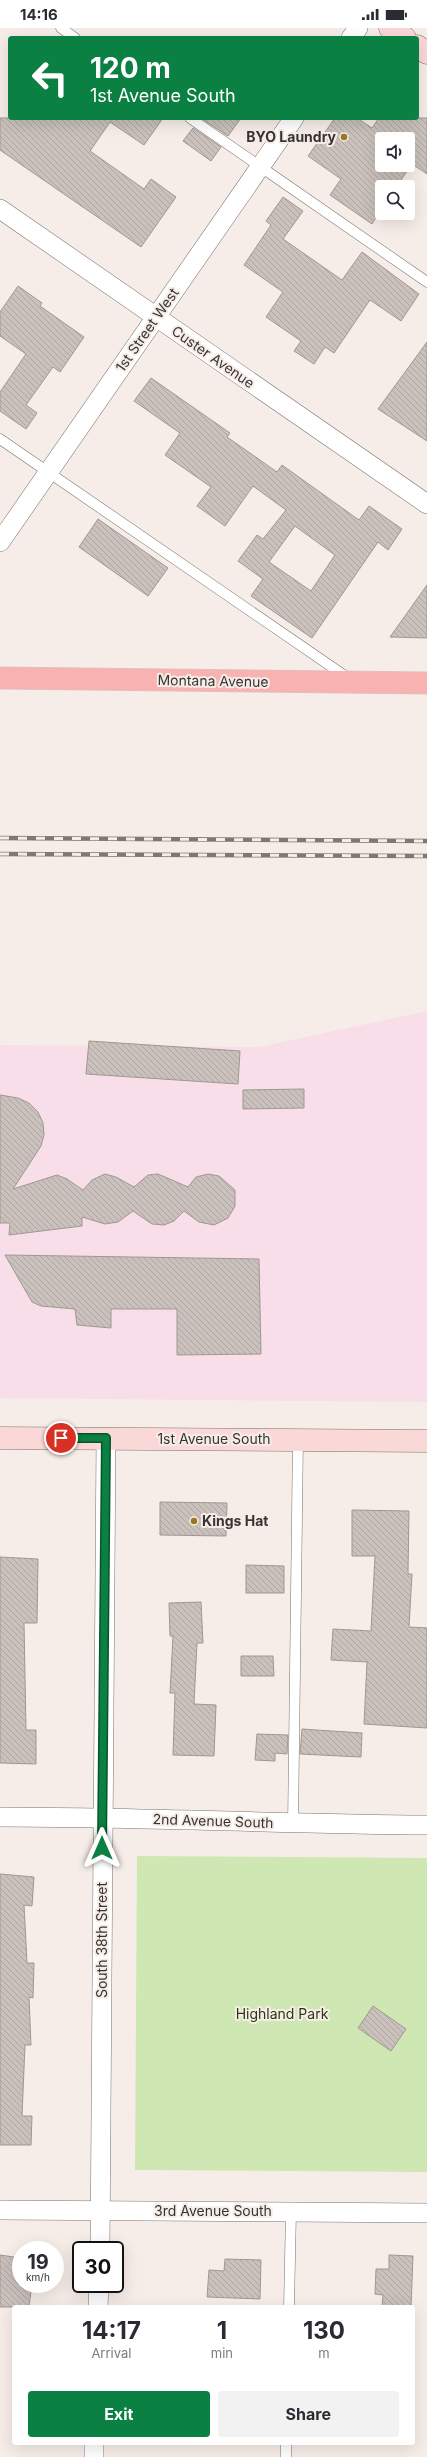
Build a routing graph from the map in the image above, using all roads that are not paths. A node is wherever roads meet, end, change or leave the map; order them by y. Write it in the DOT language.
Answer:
graph roads {
  1 [pos="61,28"];
  2 [pos="390,28"];
  3 [pos="72,36"];
  4 [pos="402,36"];
  5 [pos="193,120"];
  6 [pos="293,120"];
  7 [pos="260,167"];
  8 [pos="0,209"];
  9 [pos="427,282"];
  10 [pos="156,318"];
  11 [pos="0,438"];
  12 [pos="48,472"];
  13 [pos="427,504"];
  14 [pos="0,542"];
  15 [pos="0,678"];
  16 [pos="355,683"];
  17 [pos="427,683"];
  18 [pos="0,1438"];
  19 [pos="106,1438"];
  20 [pos="298,1439"];
  21 [pos="427,1440"];
  22 [pos="0,1817"];
  23 [pos="103,1817"];
  24 [pos="293,1824"];
  25 [pos="427,1825"];
  26 [pos="0,2210"];
  27 [pos="101,2211"];
  28 [pos="291,2212"];
  29 [pos="427,2213"];
  30 [pos="100,2241"];
  31 [pos="99,2293"];
  32 [pos="98,2305"];
  33 [pos="289,2305"];
  34 [pos="94,2445"];
  35 [pos="286,2445"];
  36 [pos="94,2457"];
  37 [pos="286,2457"];
  1 -- 3 [label="lane"];
  2 -- 4 [label="street"];
  5 -- 7 [label="lane"];
  6 -- 7 [label="street, 1st Street West"];
  7 -- 9 [label="lane"];
  7 -- 10 [label="street, 1st Street West"];
  8 -- 10 [label="street, Custer Avenue"];
  10 -- 12 [label="street, 1st Street West"];
  10 -- 13 [label="street, Custer Avenue"];
  11 -- 12 [label="lane"];
  12 -- 14 [label="street, 1st Street West"];
  12 -- 16 [label="lane"];
  15 -- 16 [label="main road, Montana Avenue"];
  16 -- 17 [label="main road, Montana Avenue"];
  18 -- 19 [label="street, 1st Avenue South"];
  19 -- 20 [label="street, 1st Avenue South"];
  19 -- 23 [label="street, South 38th Street"];
  20 -- 21 [label="street, 1st Avenue South"];
  20 -- 24 [label="lane"];
  22 -- 23 [label="street, 2nd Avenue South"];
  23 -- 24 [label="street, 2nd Avenue South"];
  23 -- 27 [label="street, South 38th Street"];
  24 -- 25 [label="street, 2nd Avenue South"];
  26 -- 27 [label="street, 3rd Avenue South"];
  27 -- 28 [label="street, 3rd Avenue South"];
  27 -- 30 [label="street, South 38th Street"];
  28 -- 29 [label="street, 3rd Avenue South"];
  28 -- 33 [label="lane"];
  31 -- 32 [label="street"];
  34 -- 36 [label="street"];
  35 -- 37 [label="lane"];
}
